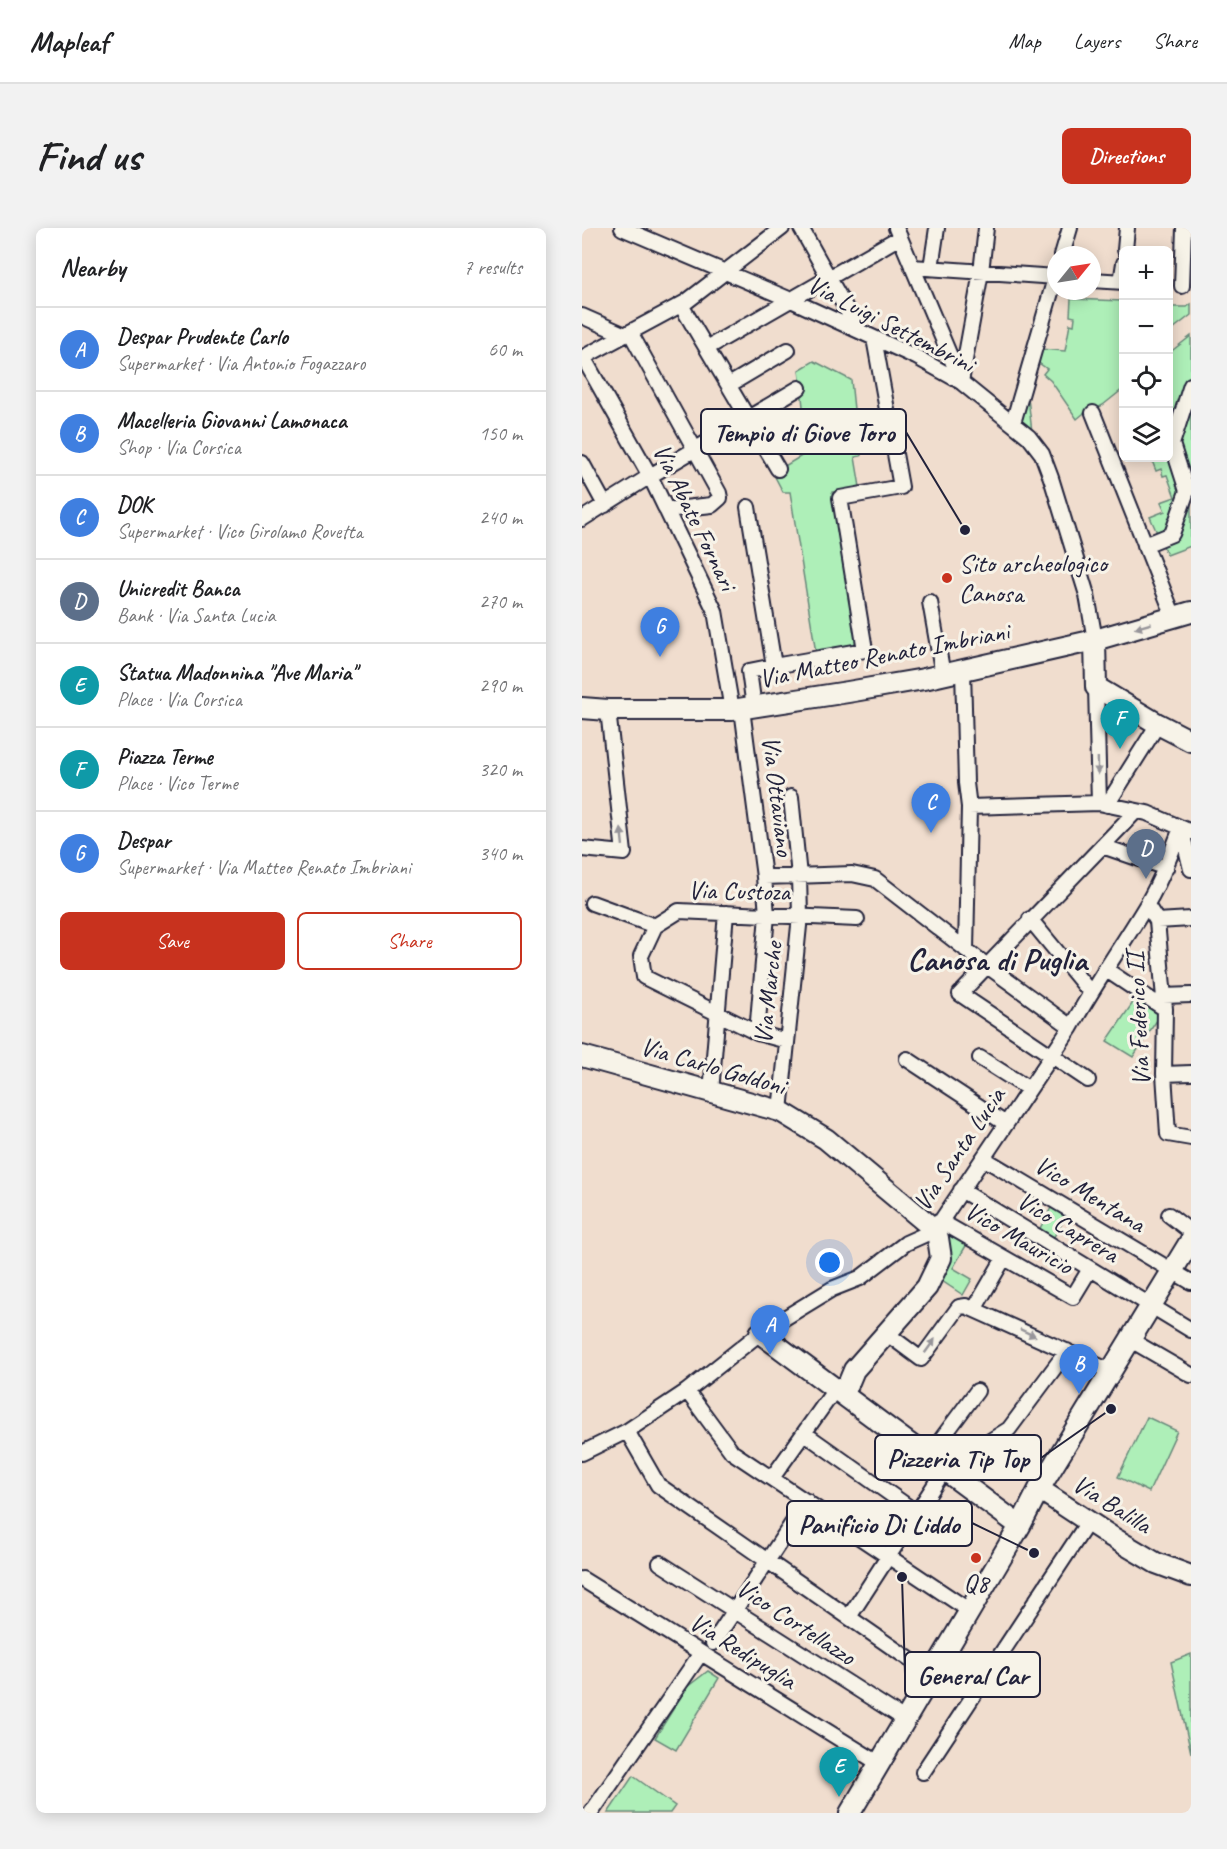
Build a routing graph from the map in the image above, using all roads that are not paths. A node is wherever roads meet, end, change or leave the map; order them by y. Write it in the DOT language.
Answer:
graph roads {
  1 [pos="621,228"];
  2 [pos="782,228"];
  3 [pos="801,228"];
  4 [pos="937,228"];
  5 [pos="986,228"];
  6 [pos="1070,228"];
  7 [pos="1127,228"];
  8 [pos="1184,228"];
  9 [pos="898,232"];
  10 [pos="1065,246"];
  11 [pos="1125,246"];
  12 [pos="912,267"];
  13 [pos="931,268"];
  14 [pos="725,272"];
  15 [pos="981,272"];
  16 [pos="1047,276"];
  17 [pos="828,278"];
  18 [pos="1101,281"];
  19 [pos="1119,282"];
  20 [pos="1180,286"];
  21 [pos="791,300"];
  22 [pos="1049,300"];
  23 [pos="681,305"];
  24 [pos="582,316"];
  25 [pos="858,330"];
  26 [pos="628,334"];
  27 [pos="874,338"];
  28 [pos="707,348"];
  29 [pos="788,350"];
  30 [pos="583,358"];
  31 [pos="961,382"];
  32 [pos="729,385"];
  33 [pos="1191,385"];
  34 [pos="799,388"];
  35 [pos="1093,413"];
  36 [pos="748,418"];
  37 [pos="1013,423"];
  38 [pos="696,449"];
  39 [pos="582,463"];
  40 [pos="778,469"];
  41 [pos="650,476"];
  42 [pos="605,504"];
  43 [pos="748,507"];
  44 [pos="666,510"];
  45 [pos="582,519"];
  46 [pos="1145,545"];
  47 [pos="930,602"];
  48 [pos="1184,617"];
  49 [pos="1095,640"];
  50 [pos="774,666"];
  51 [pos="963,670"];
  52 [pos="943,675"];
  53 [pos="1096,687"];
  54 [pos="582,708"];
  55 [pos="743,709"];
  56 [pos="608,710"];
  57 [pos="1158,724"];
  58 [pos="1191,741"];
  59 [pos="791,797"];
  60 [pos="1103,804"];
  61 [pos="969,807"];
  62 [pos="1136,811"];
  63 [pos="1186,830"];
  64 [pos="1102,846"];
  65 [pos="582,849"];
  66 [pos="1166,868"];
  67 [pos="1191,869"];
  68 [pos="800,876"];
  69 [pos="764,877"];
  70 [pos="592,903"];
  71 [pos="1147,904"];
  72 [pos="726,913"];
  73 [pos="767,915"];
  74 [pos="800,916"];
  75 [pos="857,919"];
  76 [pos="1030,919"];
  77 [pos="1191,919"];
  78 [pos="1157,921"];
  79 [pos="655,926"];
  80 [pos="966,950"];
  81 [pos="986,965"];
  82 [pos="1105,969"];
  83 [pos="1090,992"];
  84 [pos="1191,994"];
  85 [pos="1164,1003"];
  86 [pos="718,1014"];
  87 [pos="1071,1028"];
  88 [pos="757,1033"];
  89 [pos="787,1041"];
  90 [pos="582,1056"];
  91 [pos="1051,1056"];
  92 [pos="980,1058"];
  93 [pos="907,1059"];
  94 [pos="1191,1073"];
  95 [pos="1164,1074"];
  96 [pos="1088,1080"];
  97 [pos="1029,1089"];
  98 [pos="711,1092"];
  99 [pos="780,1111"];
  100 [pos="1006,1124"];
  101 [pos="1191,1138"];
  102 [pos="983,1158"];
  103 [pos="962,1190"];
  104 [pos="1168,1215"];
  105 [pos="938,1226"];
  106 [pos="1191,1232"];
  107 [pos="1191,1240"];
  108 [pos="1004,1258"];
  109 [pos="1090,1269"];
  110 [pos="1172,1271"];
  111 [pos="1191,1282"];
  112 [pos="1150,1306"];
  113 [pos="975,1308"];
  114 [pos="1191,1329"];
  115 [pos="760,1333"];
  116 [pos="886,1333"];
  117 [pos="1130,1339"];
  118 [pos="1067,1351"];
  119 [pos="1110,1371"];
  120 [pos="1191,1375"];
  121 [pos="687,1391"];
  122 [pos="840,1391"];
  123 [pos="977,1391"];
  124 [pos="627,1431"];
  125 [pos="804,1433"];
  126 [pos="582,1453"];
  127 [pos="928,1457"];
  128 [pos="952,1474"];
  129 [pos="772,1478"];
  130 [pos="1039,1489"];
  131 [pos="807,1501"];
  132 [pos="917,1513"];
  133 [pos="1088,1522"];
  134 [pos="1020,1526"];
  135 [pos="889,1556"];
  136 [pos="768,1561"];
  137 [pos="660,1563"];
  138 [pos="1191,1576"];
  139 [pos="582,1579"];
  140 [pos="733,1610"];
  141 [pos="970,1611"];
  142 [pos="849,1617"];
  143 [pos="713,1643"];
  144 [pos="701,1653"];
  145 [pos="932,1675"];
  146 [pos="906,1720"];
  147 [pos="879,1764"];
  148 [pos="922,1772"];
  149 [pos="591,1813"];
  150 [pos="850,1813"];
  1 -- 14 [label="street, Via Luigi Settembrini"];
  2 -- 14 [label="street"];
  3 -- 17 [label="street"];
  4 -- 13 [label="street"];
  5 -- 15 [label="street"];
  6 -- 10 [label="street"];
  7 -- 11 [label="street"];
  8 -- 20 [label="street"];
  9 -- 12 [label="street"];
  9 -- 17 [label="street"];
  12 -- 13 [label="street"];
  12 -- 31 [label="street"];
  13 -- 15 [label="street"];
  14 -- 21 [label="street, Via Luigi Settembrini"];
  14 -- 23 [label="street"];
  15 -- 16 [label="street"];
  15 -- 31 [label="street"];
  17 -- 21 [label="street"];
  17 -- 25 [label="street"];
  18 -- 19 [label="street"];
  21 -- 25 [label="street, Via Luigi Settembrini"];
  21 -- 28 [label="street"];
  22 -- 37 [label="street"];
  23 -- 26 [label="street"];
  23 -- 28 [label="street"];
  24 -- 26 [label="street"];
  25 -- 27 [label="street, Via Luigi Settembrini"];
  26 -- 30 [label="street"];
  26 -- 38 [label="street"];
  27 -- 31 [label="street, Via Luigi Settembrini"];
  27 -- 50 [label="street"];
  28 -- 32 [label="street"];
  29 -- 32 [label="street"];
  30 -- 41 [label="street, Via Abate Fornari"];
  31 -- 37 [label="street, Via Luigi Settembrini"];
  32 -- 36 [label="street"];
  33 -- 46 [label="street"];
  34 -- 36 [label="street"];
  35 -- 46 [label="street"];
  36 -- 38 [label="street"];
  36 -- 40 [label="street"];
  37 -- 49 [label="street, Via Luigi Settembrini"];
  38 -- 41 [label="street"];
  38 -- 44 [label="street"];
  39 -- 42 [label="street"];
  41 -- 42 [label="street"];
  41 -- 44 [label="street, Via Abate Fornari"];
  42 -- 45 [label="street"];
  43 -- 50 [label="street"];
  44 -- 55 [label="street, Via Abate Fornari"];
  46 -- 48 [label="street"];
  47 -- 52 [label="street"];
  48 -- 49 [label="street, Via Matteo Renato Imbriani, one-way"];
  49 -- 51 [label="street, Via Matteo Renato Imbriani"];
  49 -- 53 [label="street"];
  50 -- 55 [label="street"];
  51 -- 52 [label="street, Via Matteo Renato Imbriani"];
  51 -- 61 [label="street"];
  52 -- 55 [label="street, Via Matteo Renato Imbriani"];
  53 -- 57 [label="street"];
  53 -- 60 [label="street, one-way"];
  54 -- 56 [label="street, Via Matteo Renato Imbriani"];
  55 -- 56 [label="street, Via Matteo Renato Imbriani"];
  55 -- 69 [label="street, Via Ottaviano"];
  65 -- 56 [label="street, one-way"];
  57 -- 58 [label="street"];
  57 -- 60 [label="street"];
  59 -- 68 [label="street, Via Marche"];
  60 -- 61 [label="street"];
  60 -- 62 [label="street"];
  61 -- 80 [label="street"];
  62 -- 63 [label="street"];
  62 -- 64 [label="street"];
  63 -- 66 [label="street, Via Santa Lucia"];
  63 -- 67 [label="street"];
  64 -- 66 [label="street"];
  64 -- 76 [label="street"];
  66 -- 71 [label="street, Via Santa Lucia"];
  68 -- 69 [label="street"];
  68 -- 74 [label="street, Via Marche"];
  68 -- 80 [label="street"];
  69 -- 73 [label="street, Via Ottaviano"];
  70 -- 79 [label="street"];
  71 -- 78 [label="street, Via Federico II"];
  71 -- 82 [label="street, Via Santa Lucia"];
  72 -- 73 [label="street, Via Custoza"];
  72 -- 79 [label="street, Via Custoza"];
  72 -- 86 [label="street"];
  73 -- 74 [label="street, Via Custoza"];
  73 -- 88 [label="street, Via Ottaviano"];
  74 -- 75 [label="street, Via Custoza"];
  74 -- 89 [label="street, Via Marche"];
  76 -- 81 [label="street"];
  76 -- 83 [label="street"];
  77 -- 78 [label="street"];
  78 -- 85 [label="street, Via Federico II"];
  79 -- 86 [label="street"];
  80 -- 81 [label="street"];
  81 -- 87 [label="street"];
  81 -- 91 [label="street"];
  82 -- 83 [label="street, Via Santa Lucia"];
  82 -- 85 [label="street"];
  83 -- 87 [label="street, Via Santa Lucia"];
  84 -- 85 [label="street"];
  85 -- 95 [label="street, Via Federico II"];
  86 -- 88 [label="street"];
  86 -- 98 [label="street"];
  87 -- 91 [label="street, Via Santa Lucia"];
  88 -- 89 [label="street"];
  89 -- 99 [label="street, Via Marche"];
  90 -- 98 [label="street, Via Carlo Goldoni"];
  91 -- 96 [label="street"];
  91 -- 97 [label="street, Via Santa Lucia"];
  92 -- 97 [label="street"];
  93 -- 100 [label="street"];
  94 -- 95 [label="street"];
  95 -- 101 [label="street, Via Federico II"];
  97 -- 100 [label="street, Via Santa Lucia"];
  98 -- 99 [label="street, Via Carlo Goldoni"];
  99 -- 105 [label="street, Via Carlo Goldoni"];
  100 -- 102 [label="street, Via Santa Lucia"];
  102 -- 103 [label="street, Via Santa Lucia"];
  102 -- 110 [label="street, Vico Mentana"];
  103 -- 105 [label="street, Via Santa Lucia"];
  103 -- 109 [label="street, Vico Caprera"];
  104 -- 106 [label="street"];
  105 -- 108 [label="street, Vico Mauricio"];
  105 -- 115 [label="street, Via Santa Lucia"];
  105 -- 116 [label="street"];
  107 -- 110 [label="street"];
  108 -- 109 [label="street, Vico Mauricio"];
  108 -- 113 [label="street"];
  109 -- 112 [label="street, Vico Caprera"];
  110 -- 111 [label="street, Vico Mentana"];
  110 -- 112 [label="street"];
  112 -- 114 [label="street, Vico Caprera"];
  112 -- 117 [label="street"];
  116 -- 113 [label="street, one-way"];
  113 -- 118 [label="street, one-way"];
  115 -- 121 [label="street, Via Santa Lucia"];
  115 -- 122 [label="street"];
  116 -- 122 [label="street"];
  117 -- 119 [label="street"];
  117 -- 120 [label="street"];
  118 -- 119 [label="street"];
  118 -- 128 [label="street"];
  119 -- 130 [label="street"];
  121 -- 124 [label="street, Via Santa Lucia"];
  121 -- 129 [label="street"];
  122 -- 125 [label="street"];
  122 -- 127 [label="street"];
  123 -- 127 [label="street"];
  124 -- 126 [label="street, Via Santa Lucia"];
  124 -- 136 [label="street"];
  125 -- 129 [label="street"];
  125 -- 132 [label="street"];
  127 -- 128 [label="street"];
  128 -- 132 [label="street"];
  128 -- 134 [label="street"];
  129 -- 131 [label="street"];
  130 -- 133 [label="street, Via Balilla"];
  130 -- 134 [label="street"];
  131 -- 135 [label="street"];
  131 -- 136 [label="street"];
  132 -- 135 [label="street"];
  133 -- 138 [label="street, Via Balilla"];
  133 -- 148 [label="street"];
  134 -- 141 [label="street"];
  135 -- 141 [label="street"];
  135 -- 142 [label="street"];
  136 -- 140 [label="street"];
  136 -- 142 [label="street"];
  137 -- 140 [label="street, Vico Cortellazzo"];
  139 -- 144 [label="street, Via Redipuglia"];
  140 -- 143 [label="street"];
  140 -- 146 [label="street, Vico Cortellazzo"];
  141 -- 145 [label="street"];
  142 -- 145 [label="street"];
  144 -- 147 [label="street, Via Redipuglia"];
  144 -- 149 [label="street"];
  145 -- 146 [label="street"];
  146 -- 147 [label="street"];
  147 -- 150 [label="street"];
}
